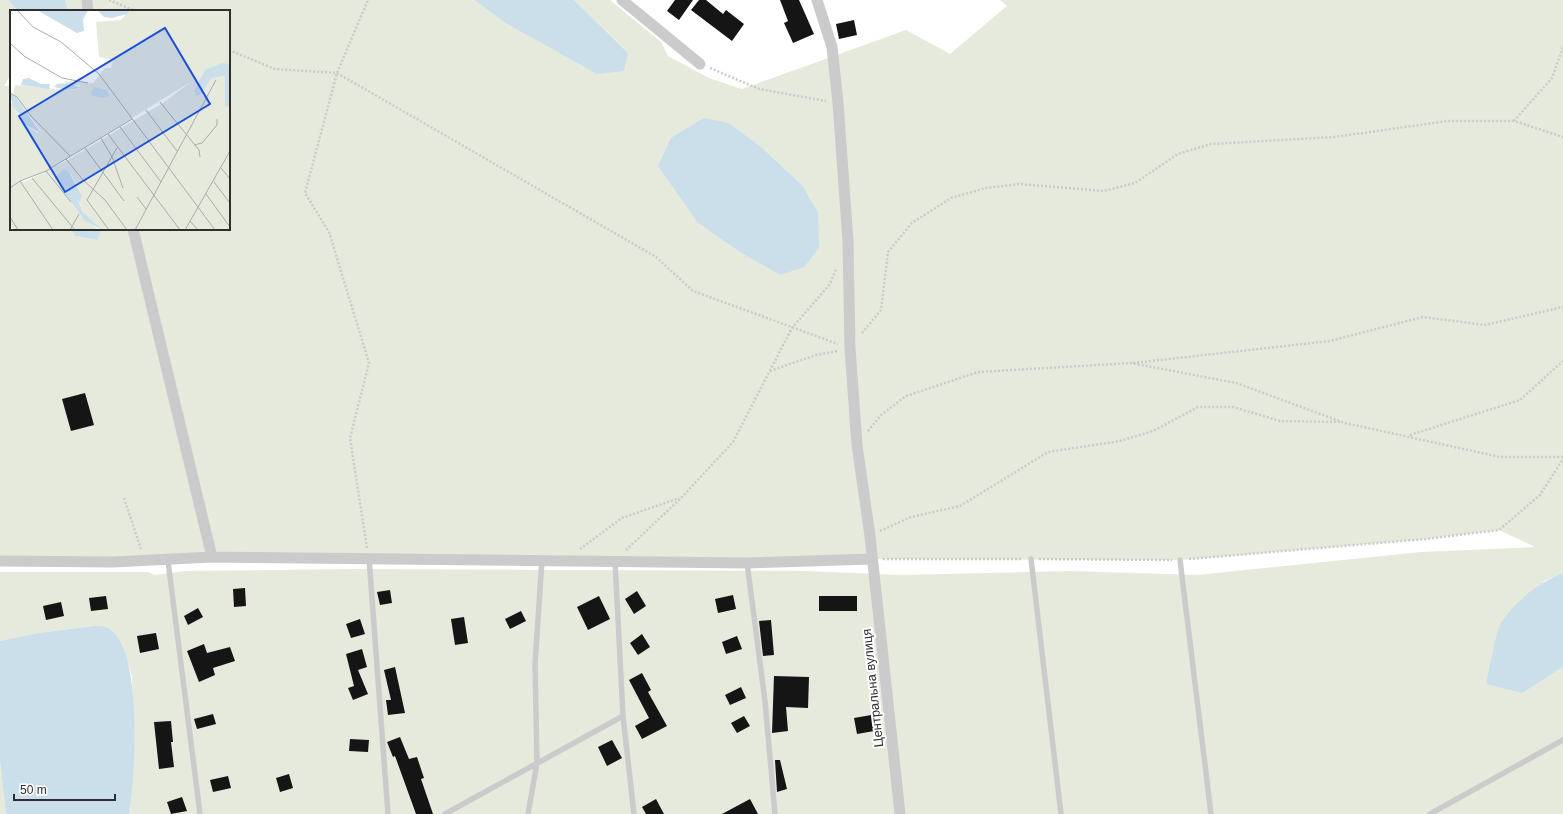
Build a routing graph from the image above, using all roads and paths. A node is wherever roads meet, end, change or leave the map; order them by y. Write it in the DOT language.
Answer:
graph roads {
  1 [pos="87,0"];
  2 [pos="109,0"];
  3 [pos="368,0"];
  4 [pos="622,0"];
  5 [pos="817,0"];
  6 [pos="88,10"];
  7 [pos="134,10"];
  8 [pos="1563,47"];
  9 [pos="230,50"];
  10 [pos="700,64"];
  11 [pos="338,73"];
  12 [pos="838,103"];
  13 [pos="1514,120"];
  14 [pos="1563,138"];
  15 [pos="133,230"];
  16 [pos="839,263"];
  17 [pos="1563,307"];
  18 [pos="792,328"];
  19 [pos="850,348"];
  20 [pos="1563,361"];
  21 [pos="1131,363"];
  22 [pos="770,371"];
  23 [pos="1345,422"];
  24 [pos="1410,436"];
  25 [pos="857,445"];
  26 [pos="1563,458"];
  27 [pos="682,497"];
  28 [pos="124,498"];
  29 [pos="1499,530"];
  30 [pos="870,536"];
  31 [pos="212,557"];
  32 [pos="369,558"];
  33 [pos="872,559"];
  34 [pos="1031,559"];
  35 [pos="168,560"];
  36 [pos="542,560"];
  37 [pos="1180,560"];
  38 [pos="0,561"];
  39 [pos="145,561"];
  40 [pos="563,561"];
  41 [pos="615,561"];
  42 [pos="747,563"];
  43 [pos="622,716"];
  44 [pos="1563,740"];
  45 [pos="537,763"];
  46 [pos="200,814"];
  47 [pos="388,814"];
  48 [pos="445,814"];
  49 [pos="528,814"];
  50 [pos="634,814"];
  51 [pos="775,814"];
  52 [pos="900,814"];
  53 [pos="1061,814"];
  54 [pos="1211,814"];
  55 [pos="1430,814"];
  1 -- 6 [label="street"];
  2 -- 7 [label="path"];
  3 -- 11 [label="path"];
  4 -- 10 [label="street"];
  5 -- 12 [label="street, Центральна вулиця"];
  8 -- 13 [label="path"];
  9 -- 11 [label="path"];
  10 -- 12 [label="path"];
  11 -- 18 [label="path"];
  11 -- 32 [label="path"];
  12 -- 19 [label="street, Центральна вулиця"];
  13 -- 14 [label="path"];
  13 -- 19 [label="path"];
  15 -- 31 [label="street"];
  16 -- 18 [label="path"];
  17 -- 21 [label="path"];
  18 -- 19 [label="path"];
  18 -- 22 [label="path"];
  19 -- 22 [label="path"];
  19 -- 25 [label="street, Центральна вулиця"];
  20 -- 24 [label="path"];
  21 -- 23 [label="path"];
  21 -- 25 [label="path"];
  22 -- 27 [label="path"];
  23 -- 24 [label="path"];
  23 -- 30 [label="path"];
  24 -- 26 [label="path"];
  25 -- 30 [label="street, Центральна вулиця"];
  26 -- 29 [label="path"];
  27 -- 40 [label="path"];
  27 -- 41 [label="path"];
  28 -- 39 [label="path"];
  30 -- 33 [label="street, Центральна вулиця"];
  31 -- 32 [label="street"];
  31 -- 35 [label="street"];
  32 -- 36 [label="street"];
  32 -- 47 [label="lane"];
  33 -- 42 [label="street"];
  33 -- 52 [label="street, Центральна вулиця"];
  34 -- 53 [label="lane"];
  35 -- 39 [label="street"];
  35 -- 46 [label="lane"];
  36 -- 40 [label="street"];
  36 -- 45 [label="lane"];
  37 -- 54 [label="lane"];
  38 -- 39 [label="street"];
  40 -- 41 [label="street"];
  41 -- 42 [label="street"];
  41 -- 43 [label="lane"];
  42 -- 51 [label="lane"];
  43 -- 45 [label="lane"];
  43 -- 50 [label="lane"];
  44 -- 55 [label="lane"];
  45 -- 48 [label="lane"];
  45 -- 49 [label="lane"];
}
